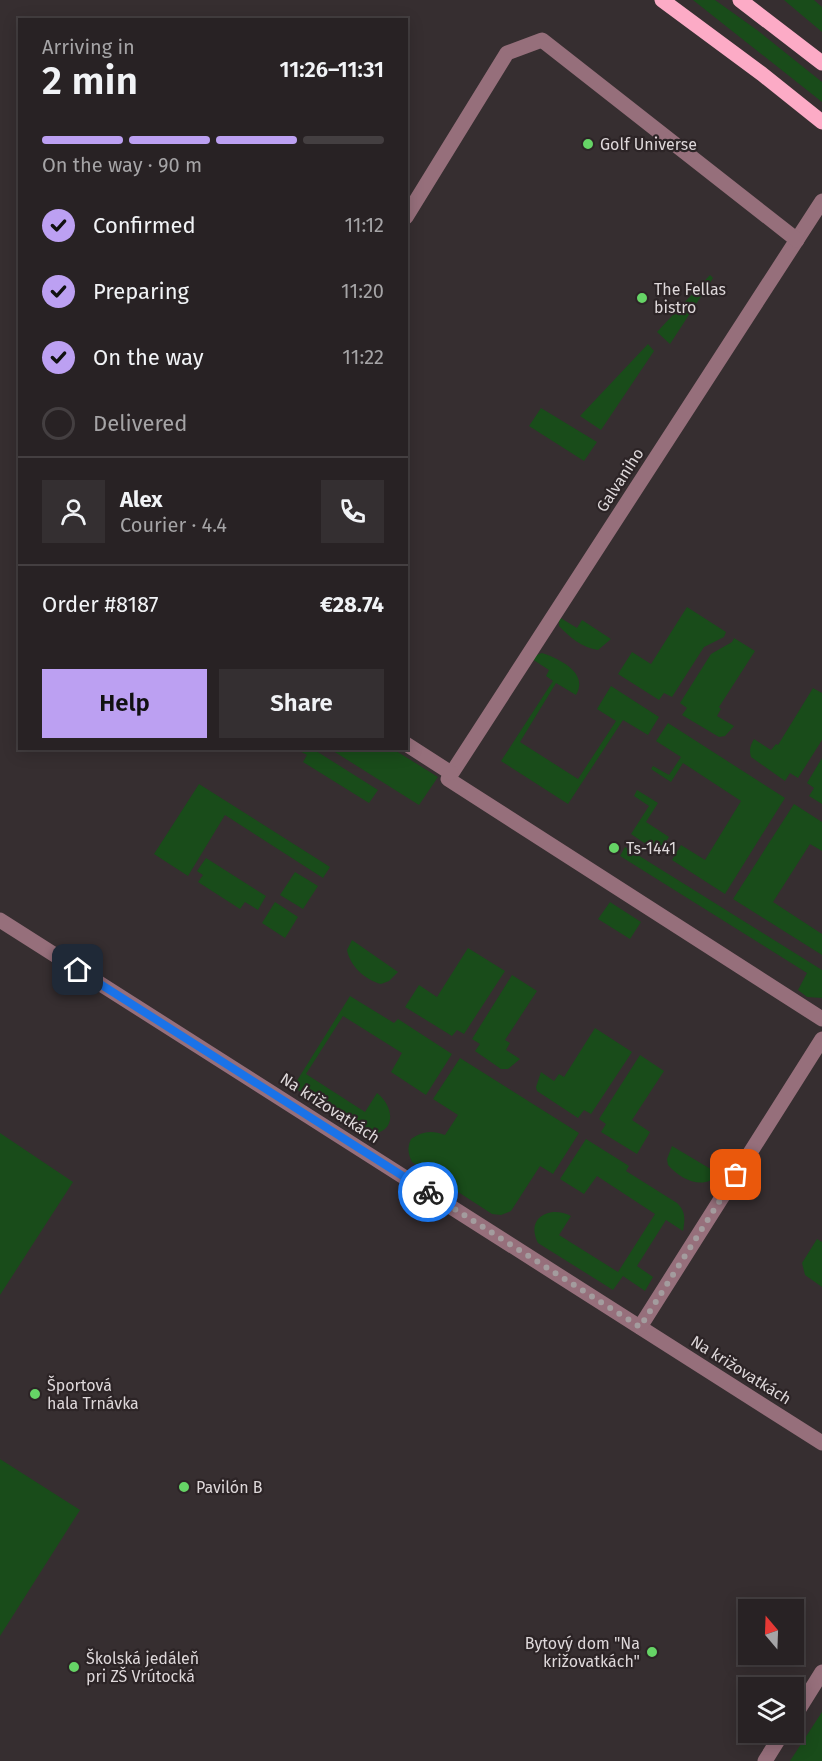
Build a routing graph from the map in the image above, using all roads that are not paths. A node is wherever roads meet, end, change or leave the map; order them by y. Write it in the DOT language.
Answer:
graph roads {
  1 [pos="662,0"];
  2 [pos="740,0"];
  3 [pos="822,63"];
  4 [pos="822,122"];
  5 [pos="822,201"];
  6 [pos="408,214"];
  7 [pos="797,240"];
  8 [pos="408,745"];
  9 [pos="450,776"];
  10 [pos="0,920"];
  11 [pos="822,1019"];
  12 [pos="822,1039"];
  13 [pos="640,1327"];
  14 [pos="822,1443"];
  15 [pos="822,1672"];
  16 [pos="804,1701"];
  17 [pos="776,1743"];
  18 [pos="765,1761"];
  1 -- 4 [label="main road"];
  2 -- 3 [label="main road"];
  5 -- 7 [label="street, Galvaniho"];
  6 -- 7 [label="street"];
  7 -- 9 [label="street, Galvaniho"];
  8 -- 9 [label="street"];
  9 -- 11 [label="street"];
  10 -- 13 [label="street, Na križovatkách"];
  12 -- 13 [label="street"];
  13 -- 14 [label="street, Na križovatkách"];
  15 -- 16 [label="street"];
  17 -- 18 [label="street"];
}
